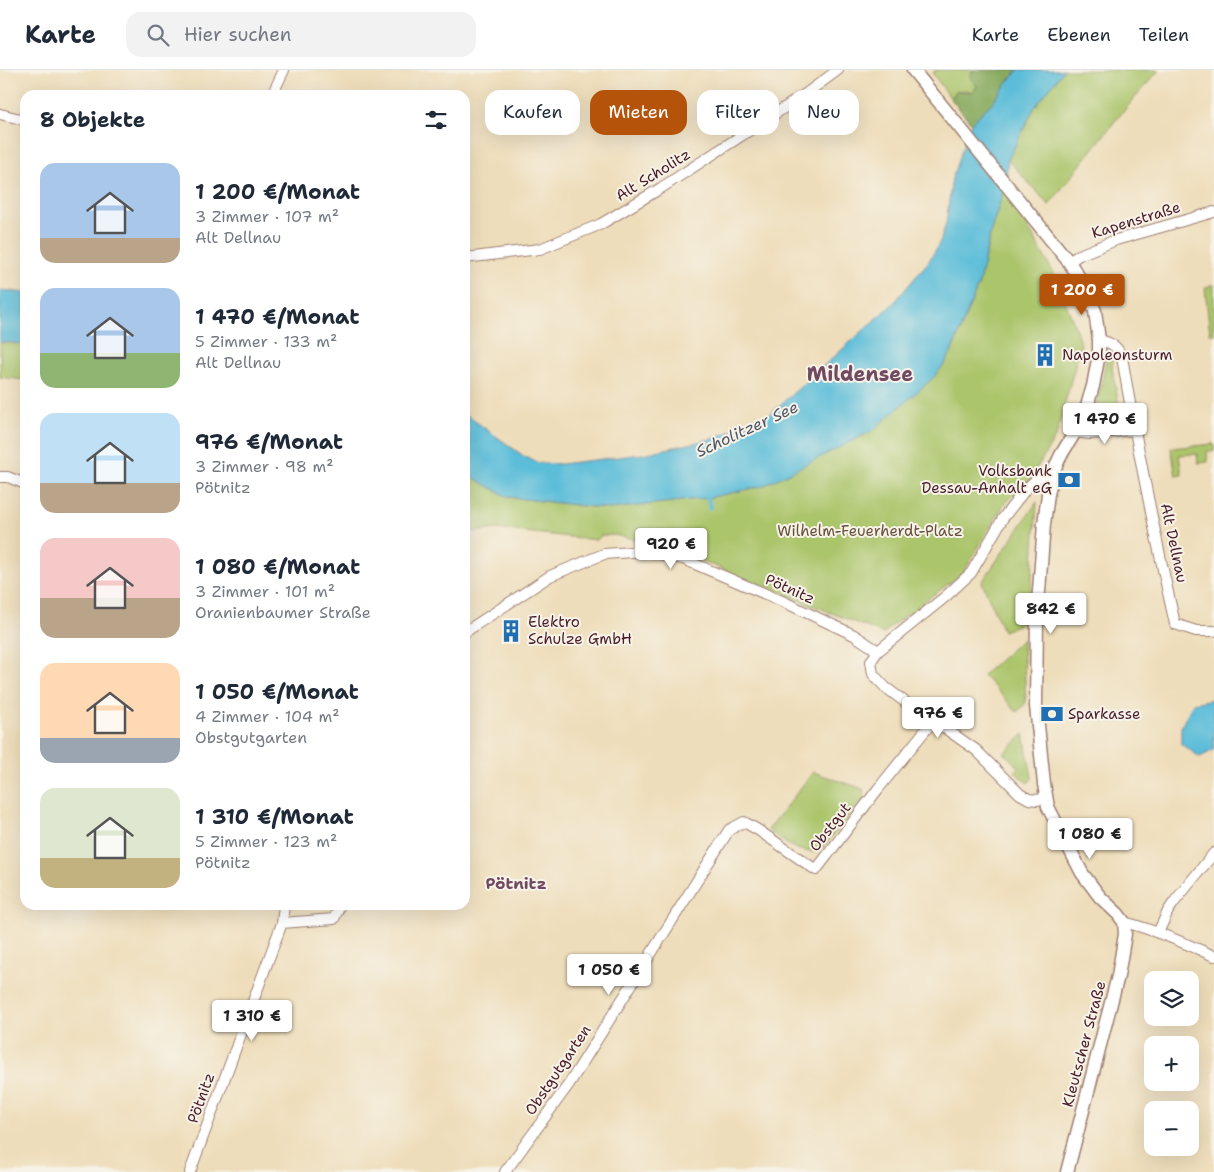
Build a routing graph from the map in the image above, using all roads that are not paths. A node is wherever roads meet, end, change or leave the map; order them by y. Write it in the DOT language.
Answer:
graph roads {
  1 [pos="284,70"];
  2 [pos="838,70"];
  3 [pos="913,70"];
  4 [pos="274,90"];
  5 [pos="0,114"];
  6 [pos="20,119"];
  7 [pos="1214,212"];
  8 [pos="470,257"];
  9 [pos="1069,262"];
  10 [pos="1099,340"];
  11 [pos="1134,430"];
  12 [pos="1075,432"];
  13 [pos="1053,472"];
  14 [pos="0,477"];
  15 [pos="20,482"];
  16 [pos="470,629"];
  17 [pos="1214,631"];
  18 [pos="878,650"];
  19 [pos="932,722"];
  20 [pos="1046,798"];
  21 [pos="729,830"];
  22 [pos="1214,853"];
  23 [pos="283,910"];
  24 [pos="338,910"];
  25 [pos="1124,922"];
  26 [pos="282,923"];
  27 [pos="1158,933"];
  28 [pos="1214,956"];
  29 [pos="190,1172"];
  30 [pos="505,1172"];
  31 [pos="1067,1172"];
  1 -- 4 [label="street"];
  2 -- 8 [label="street, Alt Scholitz"];
  3 -- 9 [label="street"];
  5 -- 6 [label="street"];
  7 -- 9 [label="street, Kapenstraße"];
  9 -- 10 [label="street"];
  10 -- 11 [label="street, Alt Dellnau"];
  10 -- 12 [label="street"];
  11 -- 12 [label="street"];
  11 -- 17 [label="street, Alt Dellnau"];
  12 -- 13 [label="street"];
  13 -- 18 [label="street"];
  13 -- 20 [label="street"];
  14 -- 15 [label="street"];
  16 -- 18 [label="street, Pötnitz"];
  18 -- 19 [label="street"];
  19 -- 20 [label="street"];
  19 -- 21 [label="street, Obstgut"];
  20 -- 25 [label="street"];
  21 -- 30 [label="street, Obstgutgarten"];
  22 -- 27 [label="street"];
  23 -- 26 [label="street, Pötnitz"];
  24 -- 26 [label="street"];
  25 -- 27 [label="street"];
  25 -- 31 [label="street, Kleutscher Straße"];
  26 -- 29 [label="street, Pötnitz"];
  27 -- 28 [label="street"];
}
